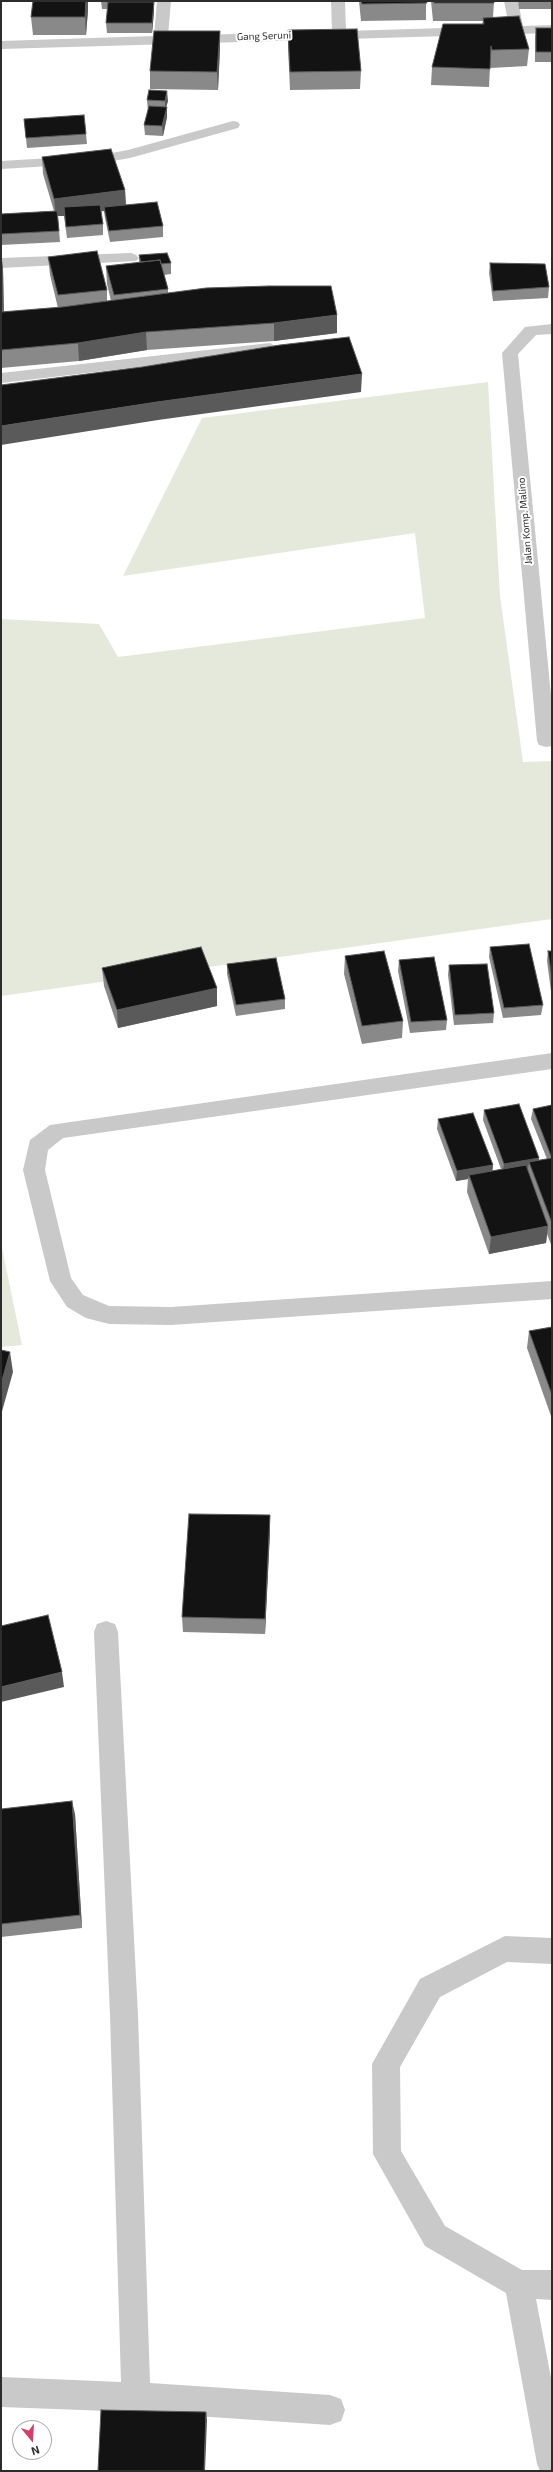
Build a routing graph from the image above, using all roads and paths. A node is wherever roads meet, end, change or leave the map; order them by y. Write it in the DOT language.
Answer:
graph roads {
  1 [pos="164,1"];
  2 [pos="338,1"];
  3 [pos="511,1"];
  4 [pos="552,29"];
  5 [pos="517,30"];
  6 [pos="339,33"];
  7 [pos="161,39"];
  8 [pos="1,45"];
  9 [pos="233,125"];
  10 [pos="1,165"];
  11 [pos="132,258"];
  12 [pos="1,263"];
  13 [pos="552,328"];
  14 [pos="273,348"];
  15 [pos="1,378"];
  16 [pos="546,741"];
  17 [pos="552,1061"];
  18 [pos="552,1290"];
  19 [pos="106,1632"];
  20 [pos="552,1951"];
  21 [pos="519,2284"];
  22 [pos="552,2285"];
  23 [pos="1,2392"];
  24 [pos="136,2397"];
  25 [pos="330,2410"];
  26 [pos="552,2464"];
  1 -- 7 [label="street"];
  2 -- 6 [label="street"];
  3 -- 5 [label="street"];
  4 -- 5 [label="street, Gang Seruni"];
  5 -- 6 [label="street, Gang Seruni"];
  6 -- 7 [label="street, Gang Seruni"];
  7 -- 8 [label="street, Gang Seruni"];
  9 -- 10 [label="street"];
  11 -- 12 [label="street"];
  13 -- 16 [label="street, Jalan Komp. Malino"];
  14 -- 15 [label="street"];
  17 -- 18 [label="street"];
  19 -- 24 [label="street"];
  20 -- 21 [label="street"];
  21 -- 22 [label="street"];
  21 -- 26 [label="street"];
  23 -- 24 [label="street"];
  24 -- 25 [label="street"];
}
